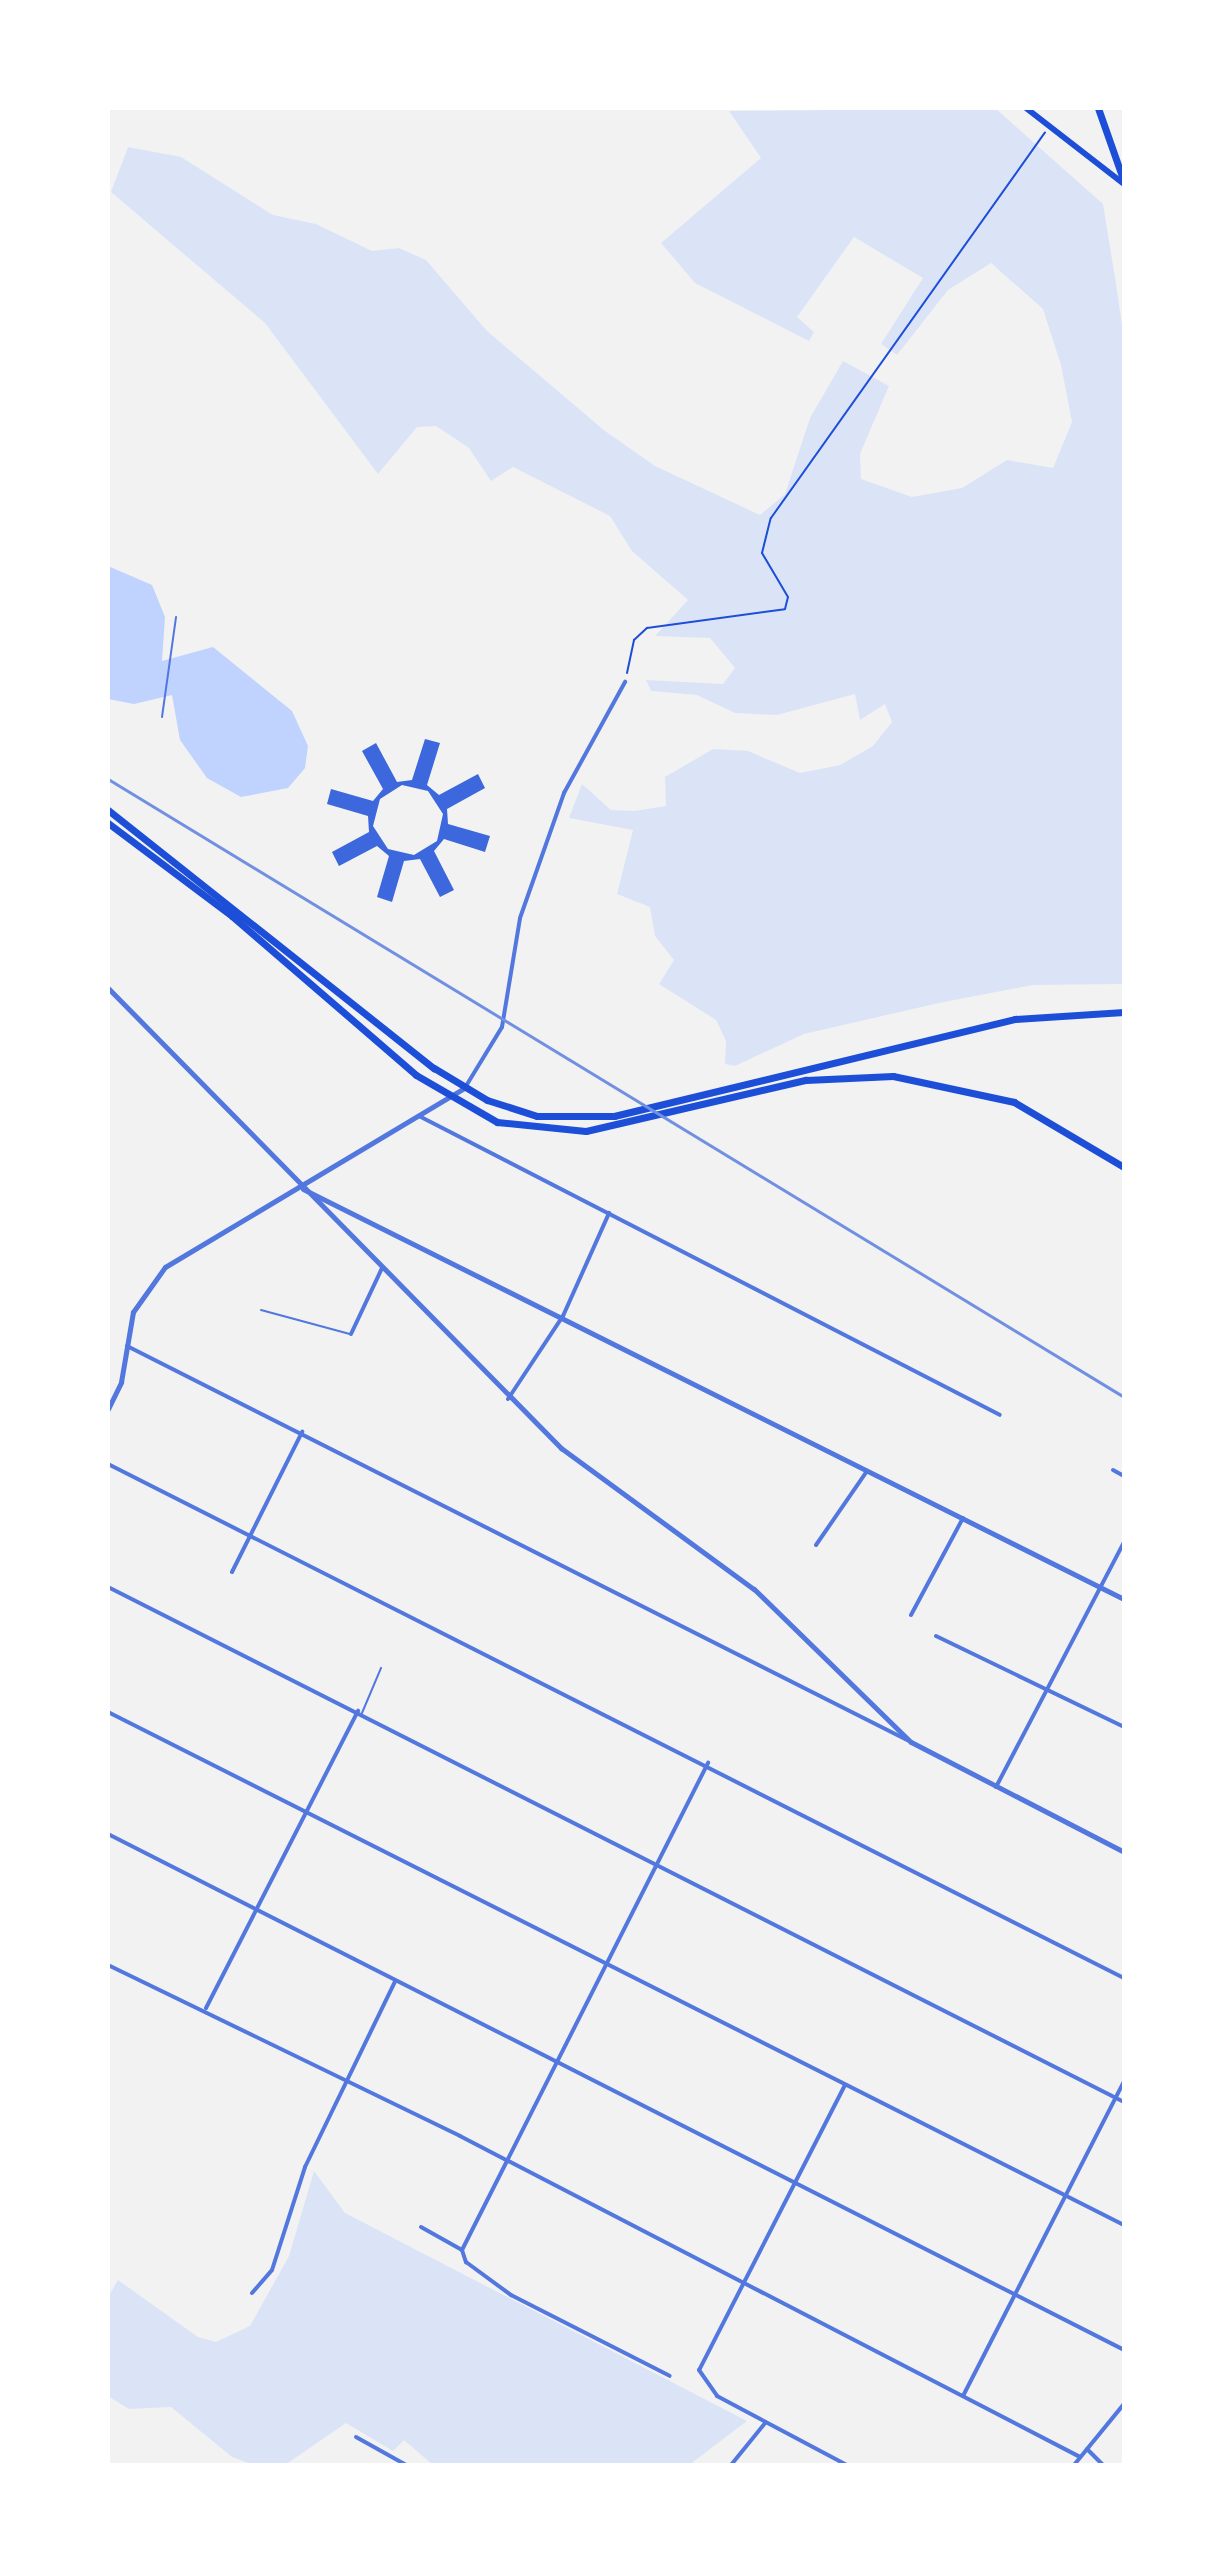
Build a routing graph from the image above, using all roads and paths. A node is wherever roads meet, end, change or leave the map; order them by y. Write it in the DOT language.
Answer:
graph roads {
  1 [pos="1026,108"];
  2 [pos="1098,108"];
  3 [pos="1049,127"];
  4 [pos="1124,183"];
  5 [pos="176,617"];
  6 [pos="625,682"];
  7 [pos="162,717"];
  8 [pos="108,810"];
  9 [pos="108,823"];
  10 [pos="108,988"];
  11 [pos="1124,1012"];
  12 [pos="464,1088"];
  13 [pos="446,1096"];
  14 [pos="417,1114"];
  15 [pos="1124,1167"];
  16 [pos="302,1189"];
  17 [pos="609,1213"];
  18 [pos="382,1268"];
  19 [pos="261,1310"];
  20 [pos="563,1316"];
  21 [pos="351,1334"];
  22 [pos="127,1346"];
  23 [pos="508,1399"];
  24 [pos="108,1409"];
  25 [pos="1000,1415"];
  26 [pos="302,1432"];
  27 [pos="108,1464"];
  28 [pos="868,1469"];
  29 [pos="1113,1470"];
  30 [pos="1124,1476"];
  31 [pos="963,1518"];
  32 [pos="252,1534"];
  33 [pos="1124,1542"];
  34 [pos="816,1545"];
  35 [pos="232,1572"];
  36 [pos="108,1587"];
  37 [pos="1100,1588"];
  38 [pos="1124,1599"];
  39 [pos="911,1615"];
  40 [pos="936,1636"];
  41 [pos="381,1668"];
  42 [pos="1047,1688"];
  43 [pos="108,1712"];
  44 [pos="360,1712"];
  45 [pos="1124,1727"];
  46 [pos="911,1742"];
  47 [pos="708,1763"];
  48 [pos="996,1787"];
  49 [pos="308,1811"];
  50 [pos="108,1834"];
  51 [pos="1124,1852"];
  52 [pos="656,1864"];
  53 [pos="257,1911"];
  54 [pos="607,1963"];
  55 [pos="108,1965"];
  56 [pos="1124,1978"];
  57 [pos="395,1982"];
  58 [pos="206,2008"];
  59 [pos="556,2063"];
  60 [pos="345,2080"];
  61 [pos="1124,2081"];
  62 [pos="845,2084"];
  63 [pos="1116,2098"];
  64 [pos="1124,2102"];
  65 [pos="507,2163"];
  66 [pos="794,2182"];
  67 [pos="1065,2195"];
  68 [pos="1124,2225"];
  69 [pos="421,2227"];
  70 [pos="462,2250"];
  71 [pos="741,2288"];
  72 [pos="252,2293"];
  73 [pos="1013,2293"];
  74 [pos="1124,2350"];
  75 [pos="670,2376"];
  76 [pos="963,2396"];
  77 [pos="1124,2404"];
  78 [pos="766,2422"];
  79 [pos="356,2437"];
  80 [pos="1087,2449"];
  81 [pos="1080,2457"];
  82 [pos="406,2465"];
  83 [pos="731,2465"];
  84 [pos="847,2465"];
  85 [pos="1074,2465"];
  86 [pos="1103,2465"];
  1 -- 3 [label="main road"];
  2 -- 4 [label="highway"];
  3 -- 4 [label="main road"];
  3 -- 6 [label="path"];
  5 -- 7 [label="lane"];
  6 -- 12 [label="street"];
  8 -- 12 [label="highway"];
  9 -- 13 [label="highway"];
  10 -- 16 [label="street"];
  11 -- 12 [label="highway"];
  12 -- 13 [label="street"];
  13 -- 14 [label="street"];
  13 -- 15 [label="highway"];
  14 -- 16 [label="street"];
  14 -- 17 [label="street"];
  16 -- 18 [label="street"];
  16 -- 20 [label="street"];
  16 -- 22 [label="street"];
  17 -- 20 [label="street"];
  17 -- 25 [label="street"];
  18 -- 21 [label="street"];
  18 -- 23 [label="street"];
  19 -- 21 [label="lane"];
  20 -- 23 [label="street"];
  20 -- 28 [label="street"];
  22 -- 24 [label="street"];
  22 -- 26 [label="street"];
  23 -- 46 [label="street"];
  26 -- 32 [label="street"];
  26 -- 46 [label="street"];
  27 -- 32 [label="street"];
  28 -- 31 [label="street"];
  28 -- 34 [label="street"];
  29 -- 30 [label="street"];
  31 -- 37 [label="street"];
  31 -- 39 [label="street"];
  32 -- 35 [label="street"];
  32 -- 47 [label="street"];
  33 -- 37 [label="street"];
  36 -- 44 [label="street"];
  37 -- 38 [label="street"];
  37 -- 42 [label="street"];
  40 -- 42 [label="street"];
  41 -- 44 [label="lane"];
  42 -- 45 [label="street"];
  42 -- 48 [label="street"];
  43 -- 49 [label="street"];
  44 -- 49 [label="street"];
  44 -- 52 [label="street"];
  46 -- 48 [label="street"];
  47 -- 52 [label="street"];
  47 -- 56 [label="street"];
  48 -- 51 [label="street"];
  49 -- 53 [label="street"];
  49 -- 54 [label="street"];
  50 -- 53 [label="street"];
  52 -- 54 [label="street"];
  52 -- 63 [label="street"];
  53 -- 57 [label="street"];
  53 -- 58 [label="street"];
  54 -- 59 [label="street"];
  54 -- 62 [label="street"];
  55 -- 58 [label="street"];
  57 -- 59 [label="street"];
  57 -- 60 [label="street"];
  58 -- 60 [label="street"];
  59 -- 65 [label="street"];
  59 -- 66 [label="street"];
  60 -- 65 [label="street"];
  60 -- 72 [label="street"];
  61 -- 63 [label="street"];
  62 -- 66 [label="street"];
  62 -- 67 [label="street"];
  63 -- 64 [label="street"];
  63 -- 67 [label="street"];
  65 -- 70 [label="street"];
  65 -- 71 [label="street"];
  66 -- 71 [label="street"];
  66 -- 73 [label="street"];
  67 -- 68 [label="street"];
  67 -- 73 [label="street"];
  69 -- 70 [label="street"];
  70 -- 75 [label="street"];
  71 -- 76 [label="street"];
  71 -- 78 [label="street"];
  73 -- 74 [label="street"];
  73 -- 76 [label="street"];
  76 -- 81 [label="street"];
  77 -- 80 [label="street"];
  78 -- 83 [label="street"];
  78 -- 84 [label="street"];
  79 -- 82 [label="street"];
  80 -- 81 [label="street"];
  80 -- 86 [label="street"];
  81 -- 85 [label="street"];
}
